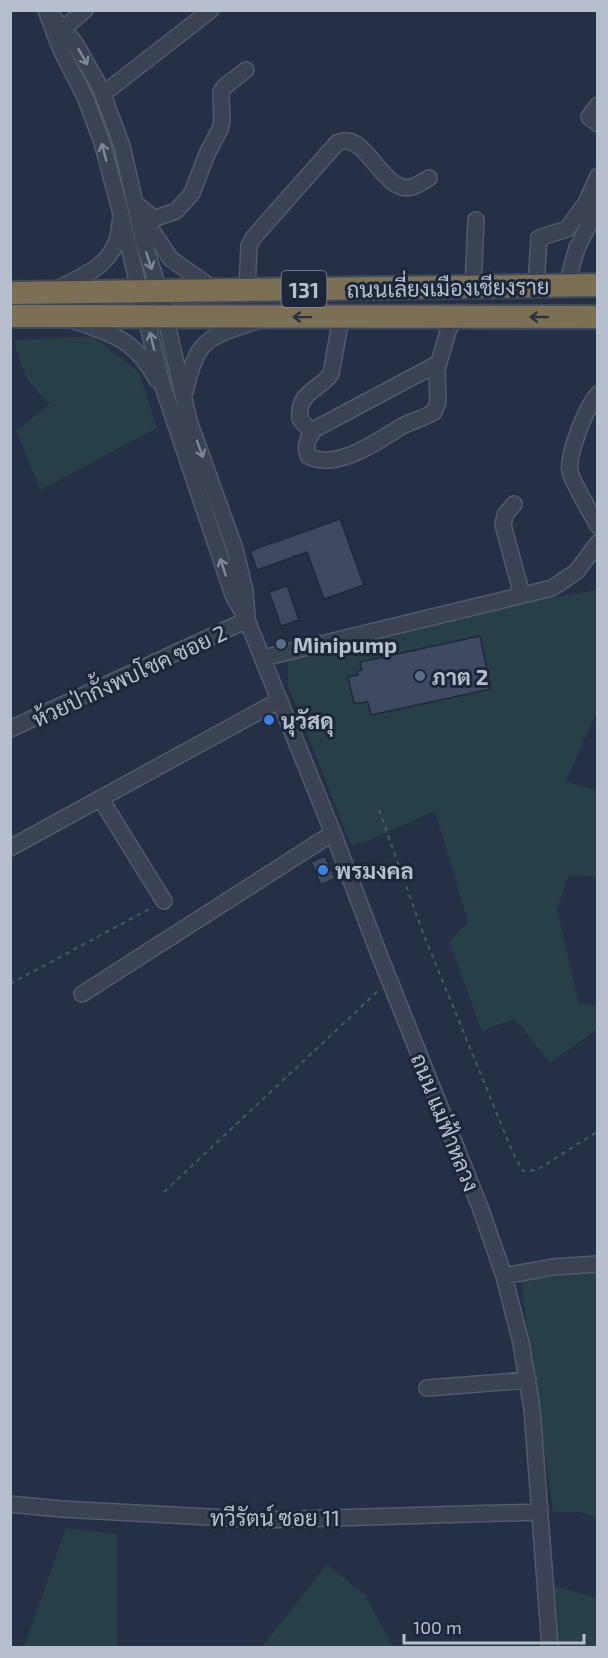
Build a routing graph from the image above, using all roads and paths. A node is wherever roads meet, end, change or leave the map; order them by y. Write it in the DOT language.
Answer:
graph roads {
  1 [pos="47,10"];
  2 [pos="85,10"];
  3 [pos="211,10"];
  4 [pos="63,29"];
  5 [pos="246,70"];
  6 [pos="103,94"];
  7 [pos="597,105"];
  8 [pos="597,124"];
  9 [pos="597,176"];
  10 [pos="429,178"];
  11 [pos="134,202"];
  12 [pos="597,207"];
  13 [pos="120,210"];
  14 [pos="476,220"];
  15 [pos="597,285"];
  16 [pos="536,286"];
  17 [pos="566,286"];
  18 [pos="473,287"];
  19 [pos="247,289"];
  20 [pos="215,290"];
  21 [pos="10,293"];
  22 [pos="150,293"];
  23 [pos="49,294"];
  24 [pos="10,316"];
  25 [pos="156,316"];
  26 [pos="62,317"];
  27 [pos="271,317"];
  28 [pos="597,317"];
  29 [pos="341,318"];
  30 [pos="452,318"];
  31 [pos="439,363"];
  32 [pos="597,394"];
  33 [pos="184,396"];
  34 [pos="167,398"];
  35 [pos="312,433"];
  36 [pos="514,504"];
  37 [pos="597,526"];
  38 [pos="597,543"];
  39 [pos="522,595"];
  40 [pos="247,620"];
  41 [pos="263,658"];
  42 [pos="280,700"];
  43 [pos="10,729"];
  44 [pos="100,798"];
  45 [pos="379,810"];
  46 [pos="333,833"];
  47 [pos="10,848"];
  48 [pos="164,901"];
  49 [pos="390,980"];
  50 [pos="10,984"];
  51 [pos="82,994"];
  52 [pos="597,1131"];
  53 [pos="164,1192"];
  54 [pos="597,1264"];
  55 [pos="504,1276"];
  56 [pos="528,1380"];
  57 [pos="427,1388"];
  58 [pos="10,1504"];
  59 [pos="540,1512"];
  60 [pos="550,1647"];
  1 -- 4 [label="street"];
  13 -- 1 [label="street, one-way"];
  2 -- 4 [label="street"];
  3 -- 6 [label="street"];
  4 -- 6 [label="street, one-way"];
  5 -- 11 [label="street"];
  6 -- 11 [label="street"];
  7 -- 8 [label="street"];
  9 -- 16 [label="street"];
  10 -- 19 [label="street"];
  11 -- 20 [label="street"];
  11 -- 22 [label="street, one-way"];
  12 -- 17 [label="street"];
  13 -- 22 [label="street"];
  13 -- 23 [label="street"];
  14 -- 18 [label="street"];
  15 -- 17 [label="highway, ถนนเลี่ยงเมืองเชียงราย / 131"];
  16 -- 17 [label="highway, ถนนเลี่ยงเมืองเชียงราย / 131"];
  16 -- 18 [label="highway, ถนนเลี่ยงเมืองเชียงราย / 131"];
  18 -- 19 [label="highway, ถนนเลี่ยงเมืองเชียงราย / 131"];
  19 -- 20 [label="highway, ถนนเลี่ยงเมืองเชียงราย / 131"];
  20 -- 22 [label="highway, ถนนเลี่ยงเมืองเชียงราย / 131"];
  21 -- 23 [label="highway, ถนนเลี่ยงเมืองเชียงราย / 131"];
  22 -- 23 [label="highway, ถนนเลี่ยงเมืองเชียงราย / 131"];
  22 -- 25 [label="street"];
  24 -- 26 [label="highway, ถนนเลี่ยงเมืองเชียงราย / 131"];
  25 -- 26 [label="highway, ถนนเลี่ยงเมืองเชียงราย / 131"];
  25 -- 27 [label="highway, ถนนเลี่ยงเมืองเชียงราย / 131"];
  25 -- 33 [label="street"];
  34 -- 25 [label="street, one-way"];
  26 -- 34 [label="street"];
  29 -- 27 [label="highway, ถนนเลี่ยงเมืองเชียงราย / 131, one-way"];
  27 -- 33 [label="street"];
  28 -- 30 [label="highway, ถนนเลี่ยงเมืองเชียงราย / 131, one-way"];
  29 -- 30 [label="highway, ถนนเลี่ยงเมืองเชียงราย / 131"];
  29 -- 35 [label="street"];
  30 -- 31 [label="street"];
  31 -- 35 [label="street"];
  31 -- 35 [label="street"];
  32 -- 37 [label="street"];
  33 -- 40 [label="street, one-way"];
  40 -- 34 [label="street, one-way"];
  36 -- 39 [label="street"];
  38 -- 39 [label="street"];
  39 -- 41 [label="street"];
  40 -- 41 [label="street, ถนน แม่ฟ้าหลวง"];
  40 -- 43 [label="street, ห้วยป่ากั้งพบโชค ซอย 2"];
  41 -- 42 [label="street, ถนน แม่ฟ้าหลวง"];
  42 -- 44 [label="street"];
  42 -- 46 [label="street, ถนน แม่ฟ้าหลวง"];
  44 -- 47 [label="street"];
  44 -- 48 [label="street"];
  45 -- 52 [label="path"];
  46 -- 49 [label="street, ถนน แม่ฟ้าหลวง"];
  46 -- 51 [label="street"];
  48 -- 50 [label="path"];
  49 -- 53 [label="path"];
  49 -- 55 [label="street, ถนน แม่ฟ้าหลวง"];
  54 -- 55 [label="street"];
  55 -- 56 [label="street, ถนน แม่ฟ้าหลวง"];
  56 -- 57 [label="street"];
  56 -- 59 [label="street, ถนน แม่ฟ้าหลวง"];
  58 -- 59 [label="street, ทวีรัตน์ ซอย 11"];
  59 -- 60 [label="street, ถนน แม่ฟ้าหลวง"];
}
